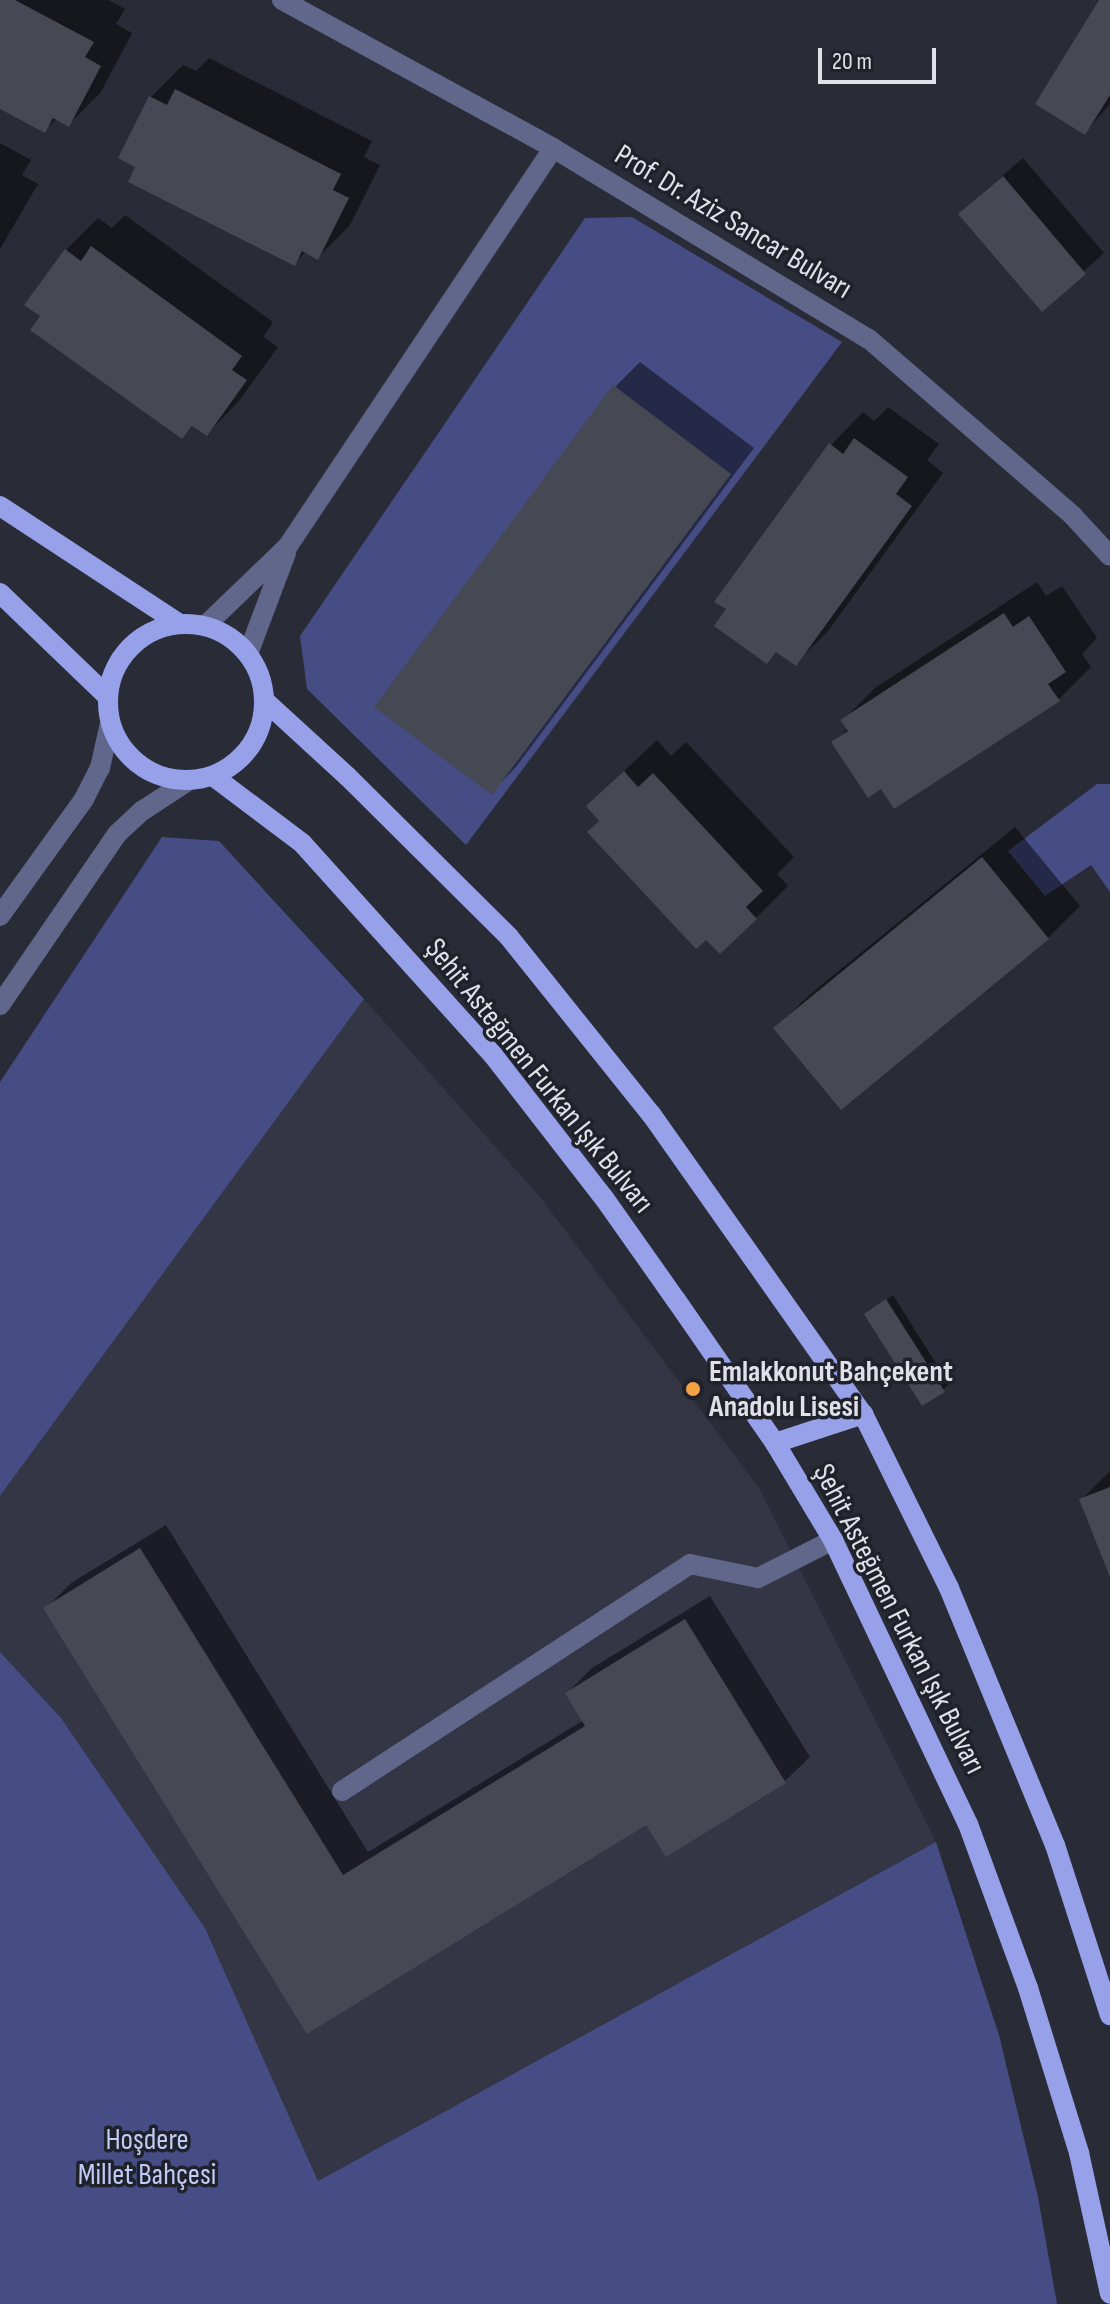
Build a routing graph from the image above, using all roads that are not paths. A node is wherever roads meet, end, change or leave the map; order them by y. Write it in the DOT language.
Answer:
graph roads {
  1 [pos="282,0"];
  2 [pos="553,148"];
  3 [pos="0,506"];
  4 [pos="288,546"];
  5 [pos="1110,556"];
  6 [pos="0,593"];
  7 [pos="178,623"];
  8 [pos="205,626"];
  9 [pos="248,654"];
  10 [pos="107,696"];
  11 [pos="264,700"];
  12 [pos="110,723"];
  13 [pos="213,776"];
  14 [pos="188,781"];
  15 [pos="0,916"];
  16 [pos="0,1005"];
  17 [pos="863,1414"];
  18 [pos="775,1443"];
  19 [pos="833,1540"];
  20 [pos="342,1791"];
  21 [pos="1110,2015"];
  22 [pos="1110,2294"];
  1 -- 2 [label="street, Prof. Dr. Aziz Sancar Bulvarı"];
  2 -- 4 [label="street"];
  2 -- 5 [label="street, Prof. Dr. Aziz Sancar Bulvarı"];
  3 -- 7 [label="main road"];
  4 -- 8 [label="street"];
  4 -- 9 [label="street"];
  6 -- 10 [label="main road"];
  7 -- 8 [label="main road"];
  7 -- 10 [label="main road"];
  8 -- 9 [label="main road"];
  9 -- 11 [label="main road"];
  10 -- 12 [label="main road"];
  11 -- 13 [label="main road"];
  11 -- 17 [label="main road, Şehit Asteğmen Furkan Işık Bulvarı"];
  12 -- 14 [label="main road"];
  12 -- 15 [label="street"];
  13 -- 14 [label="main road"];
  13 -- 18 [label="main road, Şehit Asteğmen Furkan Işık Bulvarı"];
  14 -- 16 [label="street"];
  17 -- 18 [label="main road"];
  17 -- 21 [label="main road, Şehit Asteğmen Furkan Işık Bulvarı"];
  18 -- 19 [label="main road, Şehit Asteğmen Furkan Işık Bulvarı"];
  19 -- 20 [label="street"];
  19 -- 22 [label="main road, Şehit Asteğmen Furkan Işık Bulvarı"];
}
